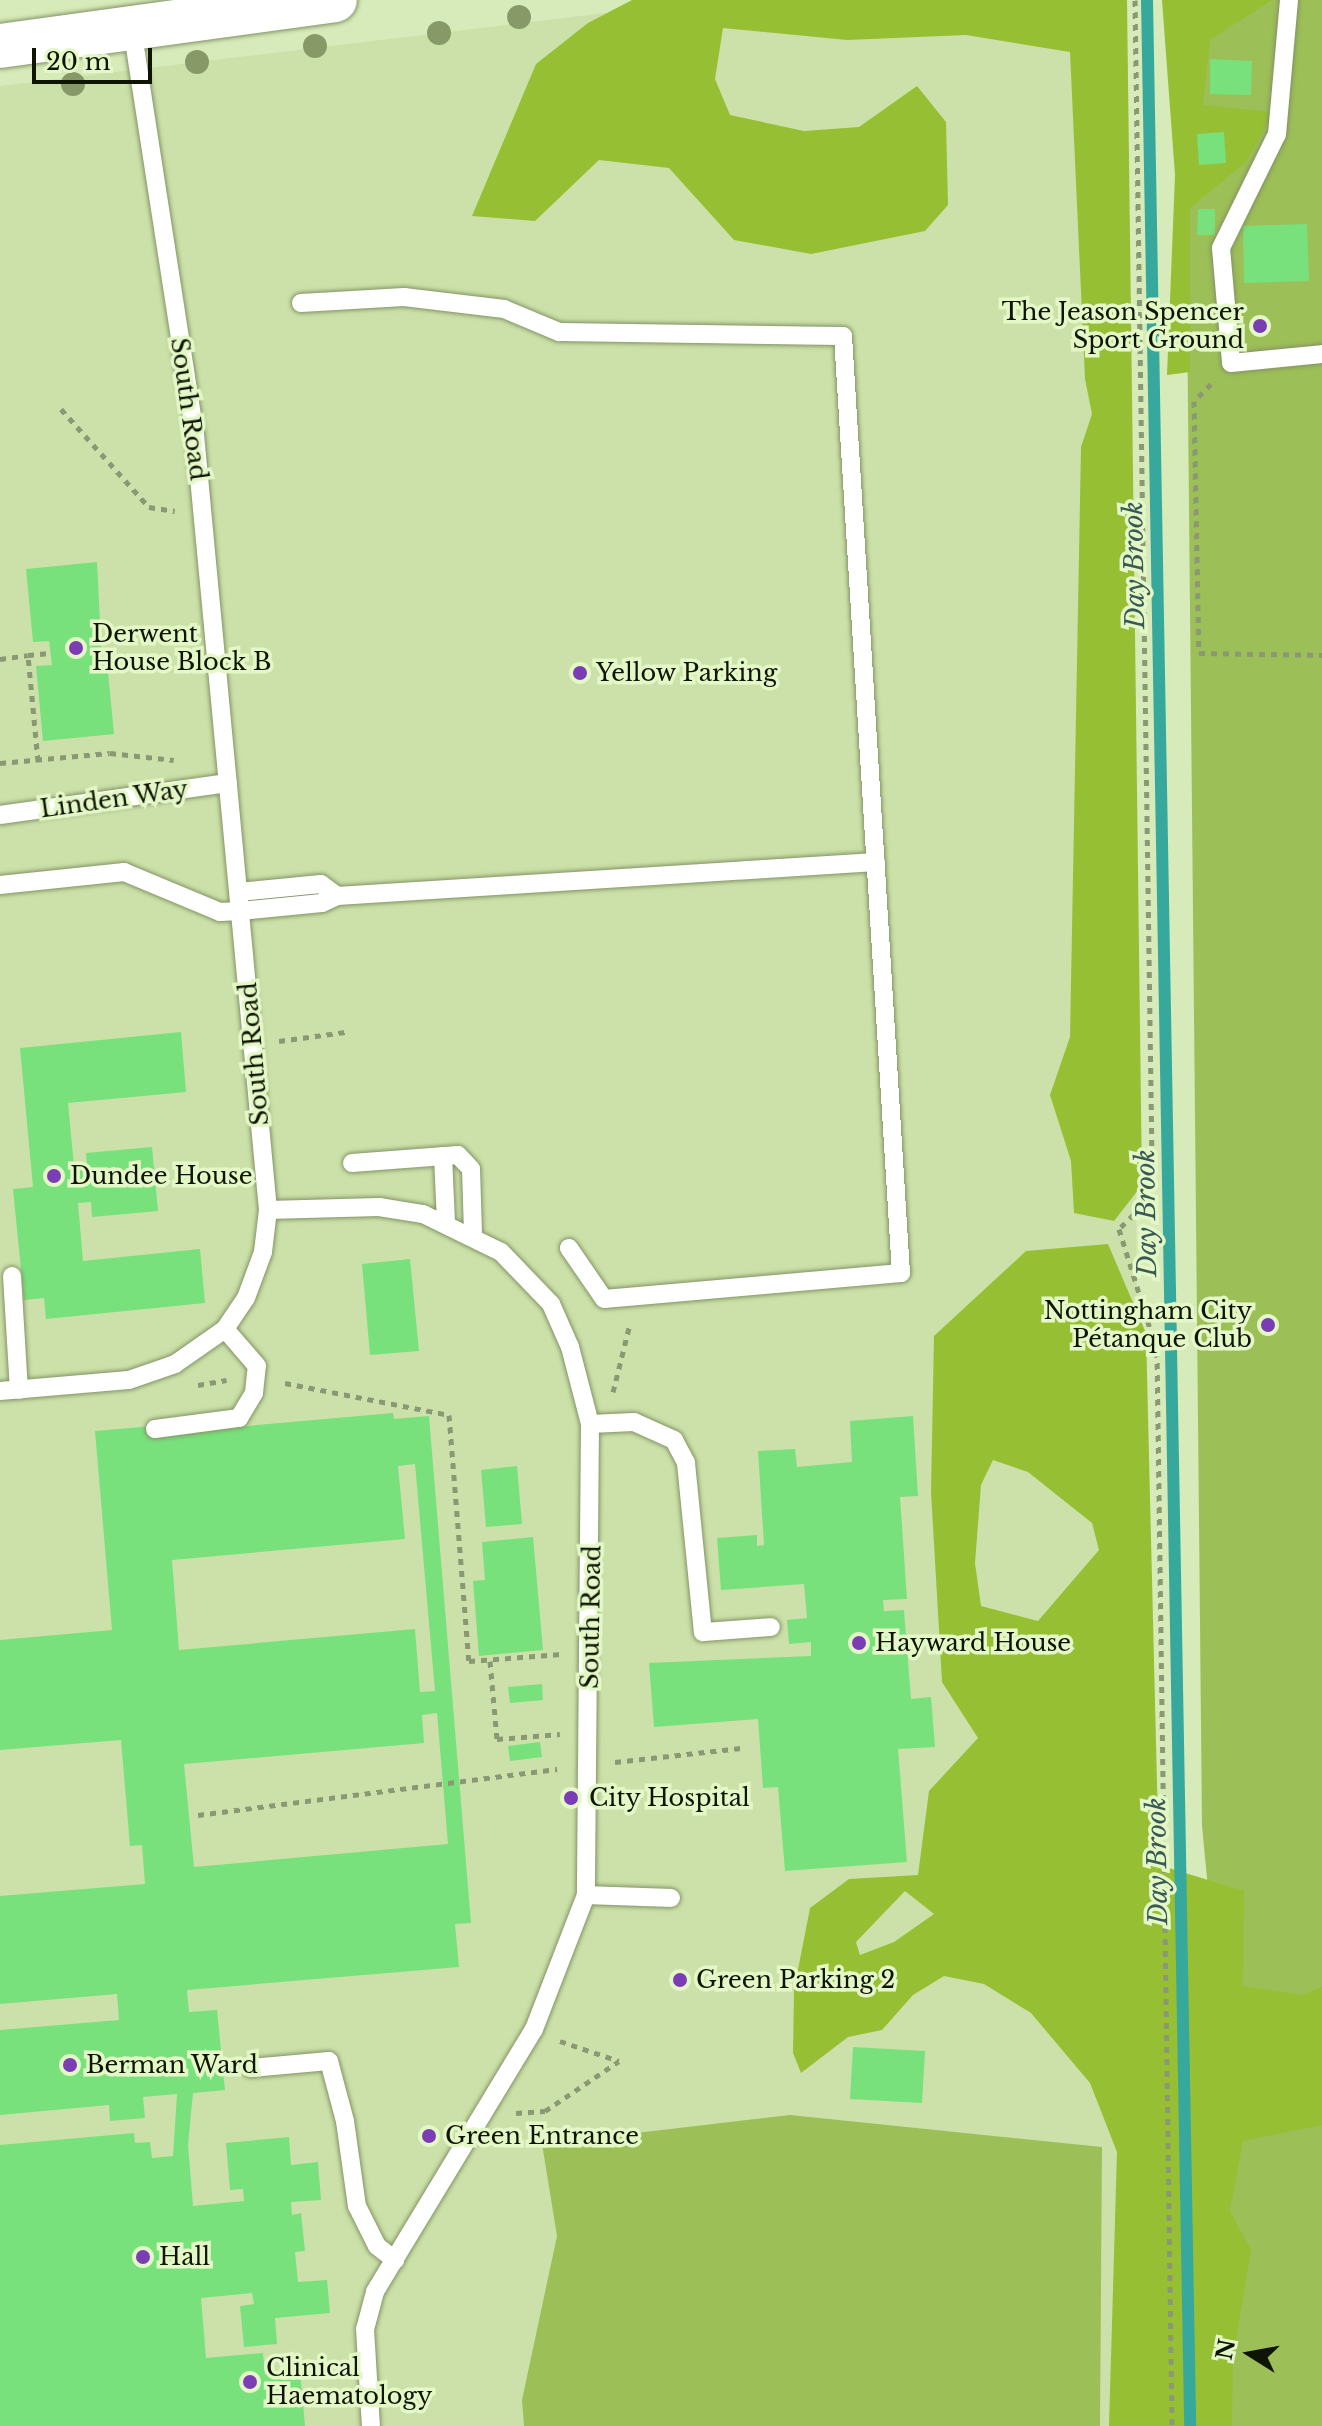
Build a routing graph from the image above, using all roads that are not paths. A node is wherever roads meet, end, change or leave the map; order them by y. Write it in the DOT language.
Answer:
graph roads {
  1 [pos="335,0"];
  2 [pos="1289,0"];
  3 [pos="132,28"];
  4 [pos="0,46"];
  5 [pos="301,303"];
  6 [pos="1322,354"];
  7 [pos="228,783"];
  8 [pos="0,815"];
  9 [pos="876,862"];
  10 [pos="0,885"];
  11 [pos="239,892"];
  12 [pos="337,896"];
  13 [pos="240,911"];
  14 [pos="443,1156"];
  15 [pos="352,1163"];
  16 [pos="268,1210"];
  17 [pos="446,1221"];
  18 [pos="473,1234"];
  19 [pos="569,1248"];
  20 [pos="12,1276"];
  21 [pos="225,1329"];
  22 [pos="19,1390"];
  23 [pos="0,1391"];
  24 [pos="589,1418"];
  25 [pos="155,1429"];
  26 [pos="771,1627"];
  27 [pos="586,1895"];
  28 [pos="671,1898"];
  29 [pos="251,2068"];
  30 [pos="395,2260"];
  31 [pos="371,2426"];
  1 -- 3 [label="street"];
  2 -- 6 [label="lane"];
  3 -- 4 [label="street"];
  3 -- 7 [label="lane, South Road"];
  5 -- 9 [label="lane"];
  7 -- 8 [label="lane, Linden Way"];
  7 -- 11 [label="lane, South Road"];
  9 -- 12 [label="lane"];
  9 -- 19 [label="lane"];
  10 -- 13 [label="lane"];
  11 -- 12 [label="lane"];
  11 -- 13 [label="lane, South Road"];
  12 -- 13 [label="lane"];
  13 -- 16 [label="lane, South Road"];
  14 -- 15 [label="lane"];
  14 -- 17 [label="lane"];
  14 -- 18 [label="lane"];
  16 -- 17 [label="lane, South Road"];
  16 -- 21 [label="lane"];
  17 -- 18 [label="lane, South Road"];
  18 -- 24 [label="lane, South Road"];
  20 -- 22 [label="lane"];
  21 -- 22 [label="lane"];
  21 -- 25 [label="lane"];
  22 -- 23 [label="lane"];
  24 -- 26 [label="lane"];
  24 -- 27 [label="lane, South Road"];
  27 -- 28 [label="lane"];
  27 -- 30 [label="lane, South Road"];
  29 -- 30 [label="lane"];
  30 -- 31 [label="lane, South Road"];
}
